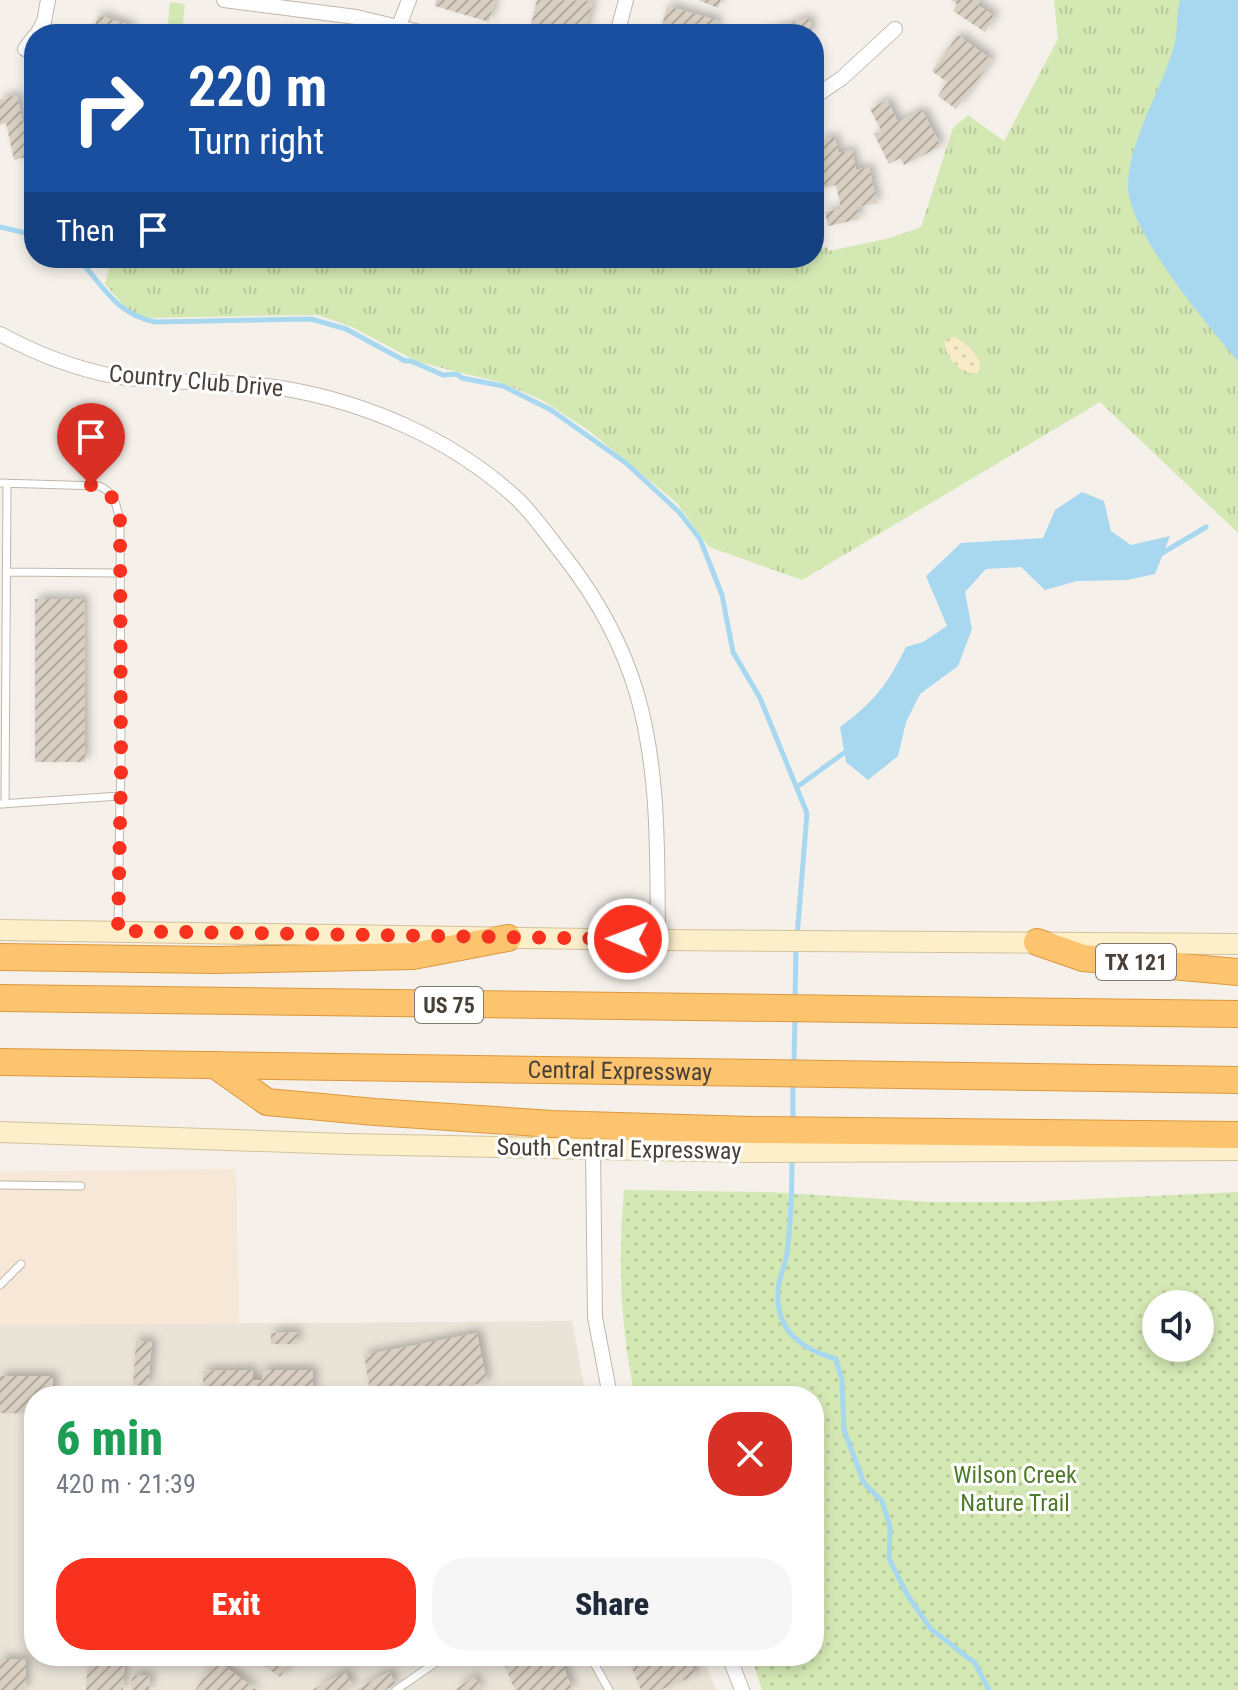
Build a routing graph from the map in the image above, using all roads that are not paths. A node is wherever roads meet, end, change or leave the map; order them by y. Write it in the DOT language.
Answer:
graph roads {
  1 [pos="48,0"];
  2 [pos="224,0"];
  3 [pos="409,0"];
  4 [pos="626,0"];
  5 [pos="43,24"];
  6 [pos="388,24"];
  7 [pos="400,24"];
  8 [pos="620,24"];
  9 [pos="895,29"];
  10 [pos="824,91"];
  11 [pos="0,334"];
  12 [pos="4,483"];
  13 [pos="7,572"];
  14 [pos="120,573"];
  15 [pos="120,796"];
  16 [pos="3,804"];
  17 [pos="0,930"];
  18 [pos="118,931"];
  19 [pos="508,938"];
  20 [pos="658,940"];
  21 [pos="1037,942"];
  22 [pos="1238,944"];
  23 [pos="0,957"];
  24 [pos="1238,972"];
  25 [pos="0,998"];
  26 [pos="1238,1014"];
  27 [pos="0,1062"];
  28 [pos="215,1065"];
  29 [pos="1238,1080"];
  30 [pos="0,1132"];
  31 [pos="1238,1135"];
  32 [pos="751,1141"];
  33 [pos="822,1141"];
  34 [pos="593,1149"];
  35 [pos="1238,1150"];
  36 [pos="0,1185"];
  37 [pos="81,1186"];
  38 [pos="21,1264"];
  39 [pos="0,1285"];
  40 [pos="608,1386"];
  41 [pos="431,1666"];
  42 [pos="596,1666"];
  43 [pos="733,1666"];
  44 [pos="396,1690"];
  45 [pos="609,1690"];
  46 [pos="742,1690"];
  1 -- 5 [label="street"];
  2 -- 6 [label="street"];
  3 -- 7 [label="street"];
  4 -- 8 [label="street"];
  9 -- 10 [label="street"];
  11 -- 20 [label="street, Country Club Drive"];
  12 -- 13 [label="lane"];
  12 -- 14 [label="lane"];
  13 -- 14 [label="lane"];
  13 -- 16 [label="lane"];
  14 -- 15 [label="lane"];
  15 -- 16 [label="lane"];
  15 -- 18 [label="lane"];
  17 -- 18 [label="main road"];
  18 -- 19 [label="main road"];
  19 -- 20 [label="main road"];
  19 -- 23 [label="highway"];
  20 -- 21 [label="main road"];
  21 -- 22 [label="main road"];
  21 -- 24 [label="highway, TX 121"];
  25 -- 26 [label="highway, US 75"];
  27 -- 28 [label="highway, Central Expressway"];
  28 -- 29 [label="highway, Central Expressway"];
  28 -- 32 [label="highway"];
  30 -- 34 [label="main road, South Central Expressway"];
  31 -- 33 [label="highway"];
  32 -- 33 [label="highway"];
  32 -- 34 [label="main road, South Central Expressway"];
  33 -- 35 [label="main road"];
  34 -- 40 [label="street"];
  36 -- 37 [label="lane"];
  38 -- 39 [label="lane"];
  41 -- 44 [label="lane"];
  42 -- 45 [label="lane"];
  43 -- 46 [label="street"];
}
